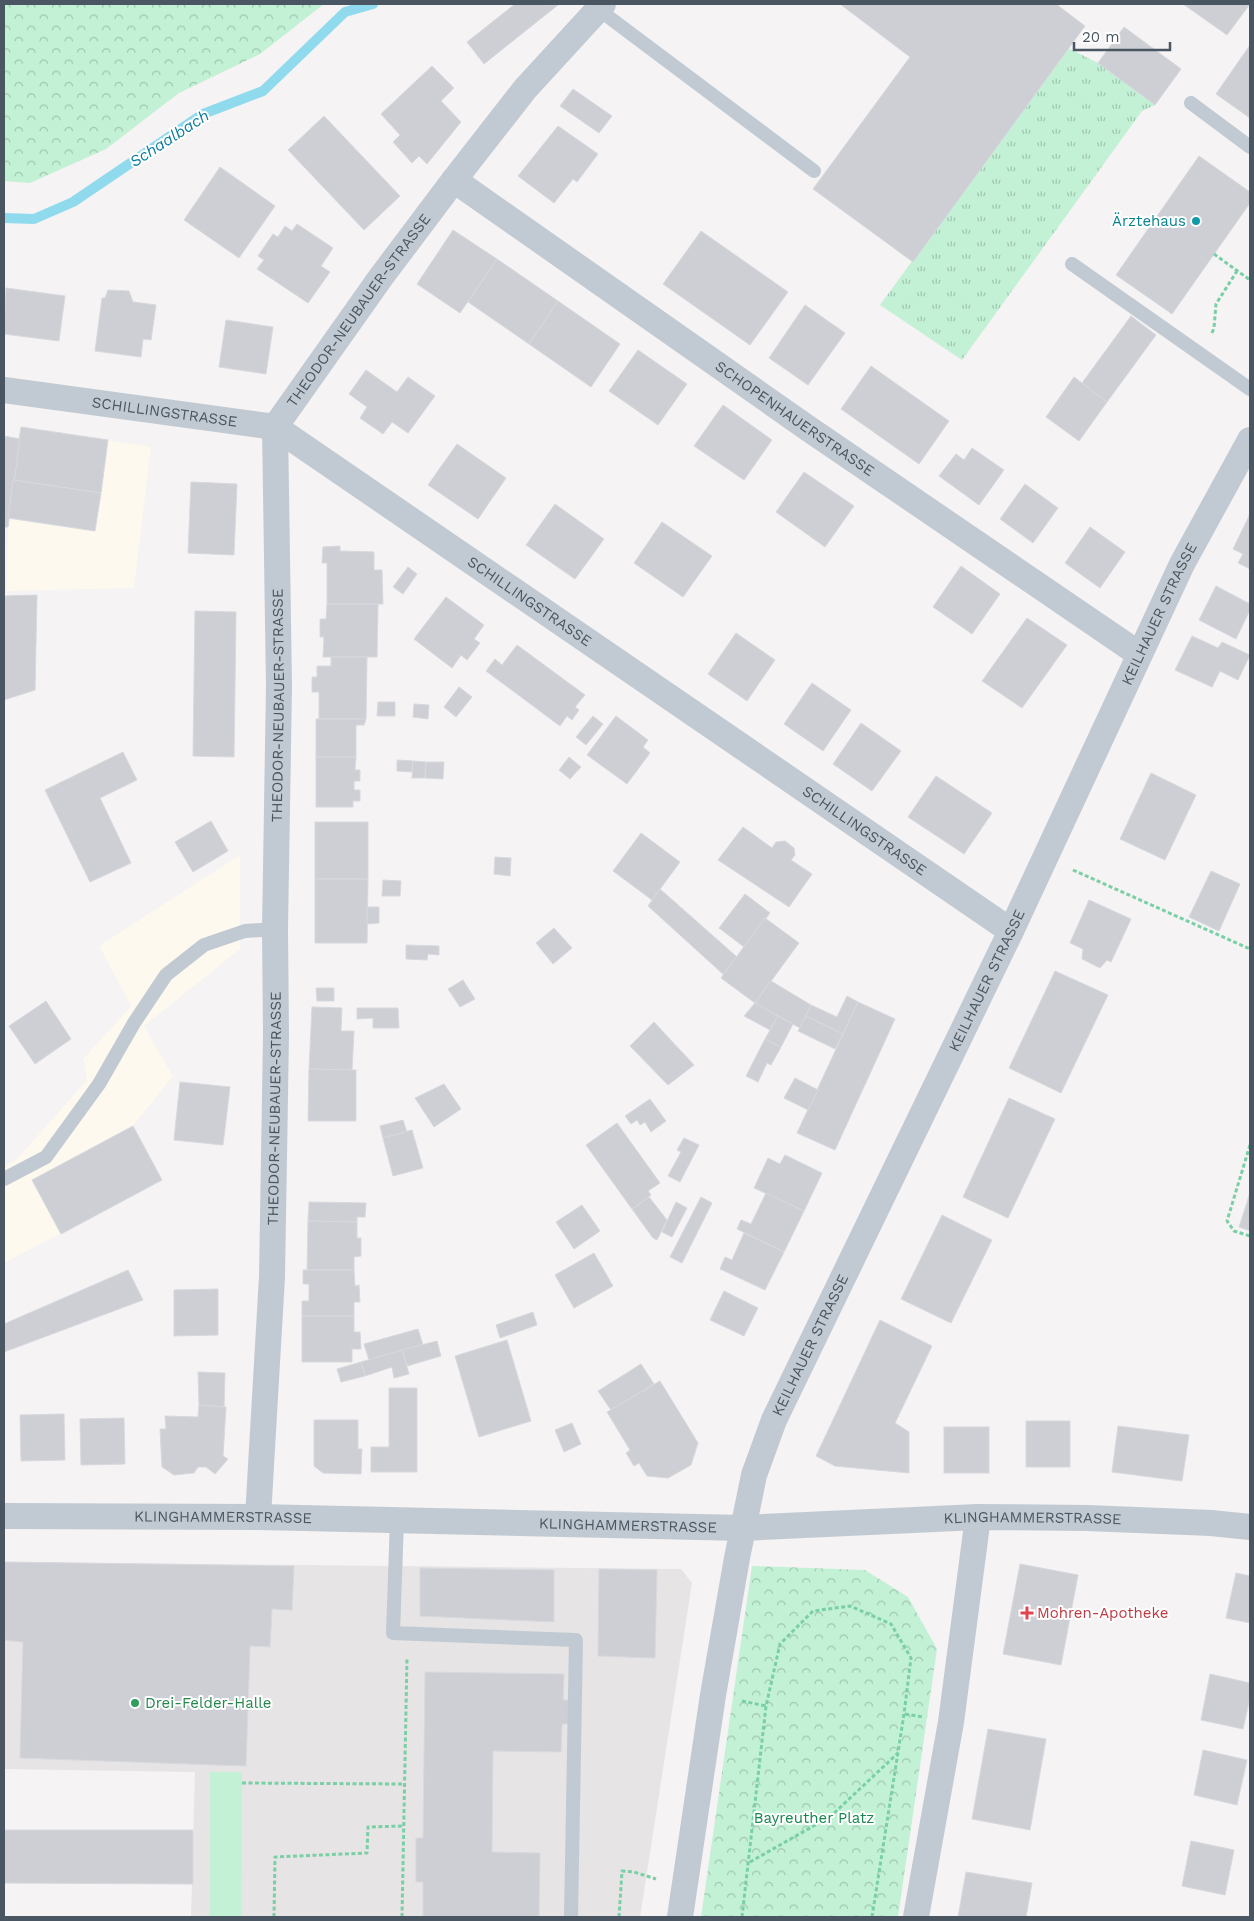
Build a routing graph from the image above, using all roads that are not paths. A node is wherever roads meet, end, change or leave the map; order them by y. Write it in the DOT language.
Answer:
graph roads {
  1 [pos="600,7"];
  2 [pos="1191,103"];
  3 [pos="1250,147"];
  4 [pos="814,172"];
  5 [pos="454,180"];
  6 [pos="1072,264"];
  7 [pos="1250,389"];
  8 [pos="4,390"];
  9 [pos="275,427"];
  10 [pos="1250,440"];
  11 [pos="1139,654"];
  12 [pos="275,929"];
  13 [pos="1011,931"];
  14 [pos="4,1179"];
  15 [pos="4,1516"];
  16 [pos="258,1517"];
  17 [pos="978,1518"];
  18 [pos="397,1520"];
  19 [pos="1250,1527"];
  20 [pos="743,1528"];
  21 [pos="571,1917"];
  22 [pos="680,1917"];
  23 [pos="916,1917"];
  1 -- 4 [label="lane"];
  1 -- 5 [label="street, THEODOR-NEUBAUER-STRASSE"];
  2 -- 3 [label="lane"];
  5 -- 9 [label="street, THEODOR-NEUBAUER-STRASSE"];
  5 -- 11 [label="street, SCHOPENHAUERSTRASSE"];
  6 -- 7 [label="lane"];
  8 -- 9 [label="street, SCHILLINGSTRASSE"];
  9 -- 12 [label="street, THEODOR-NEUBAUER-STRASSE"];
  9 -- 13 [label="street, SCHILLINGSTRASSE"];
  10 -- 11 [label="street, KEILHAUER STRASSE"];
  11 -- 13 [label="street, KEILHAUER STRASSE"];
  12 -- 14 [label="lane"];
  12 -- 16 [label="street, THEODOR-NEUBAUER-STRASSE"];
  13 -- 20 [label="street, KEILHAUER STRASSE"];
  15 -- 16 [label="street, KLINGHAMMERSTRASSE"];
  16 -- 18 [label="street, KLINGHAMMERSTRASSE"];
  17 -- 19 [label="street, KLINGHAMMERSTRASSE"];
  17 -- 20 [label="street, KLINGHAMMERSTRASSE"];
  17 -- 23 [label="street"];
  18 -- 20 [label="street, KLINGHAMMERSTRASSE"];
  18 -- 21 [label="lane"];
  20 -- 22 [label="street"];
}
